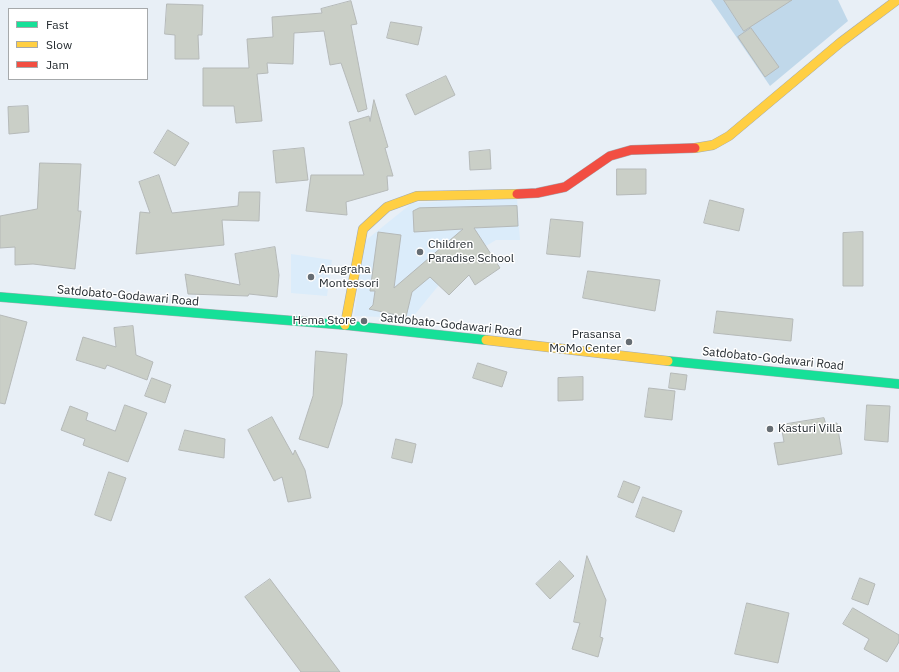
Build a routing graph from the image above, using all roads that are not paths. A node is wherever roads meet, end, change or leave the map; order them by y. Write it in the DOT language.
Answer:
graph roads {
  1 [pos="897,0"];
  2 [pos="0,297"];
  3 [pos="345,325"];
  4 [pos="899,384"];
  1 -- 3 [label="street"];
  2 -- 3 [label="street, Satdobato-Godawari Road"];
  3 -- 4 [label="street, Satdobato-Godawari Road"];
}
